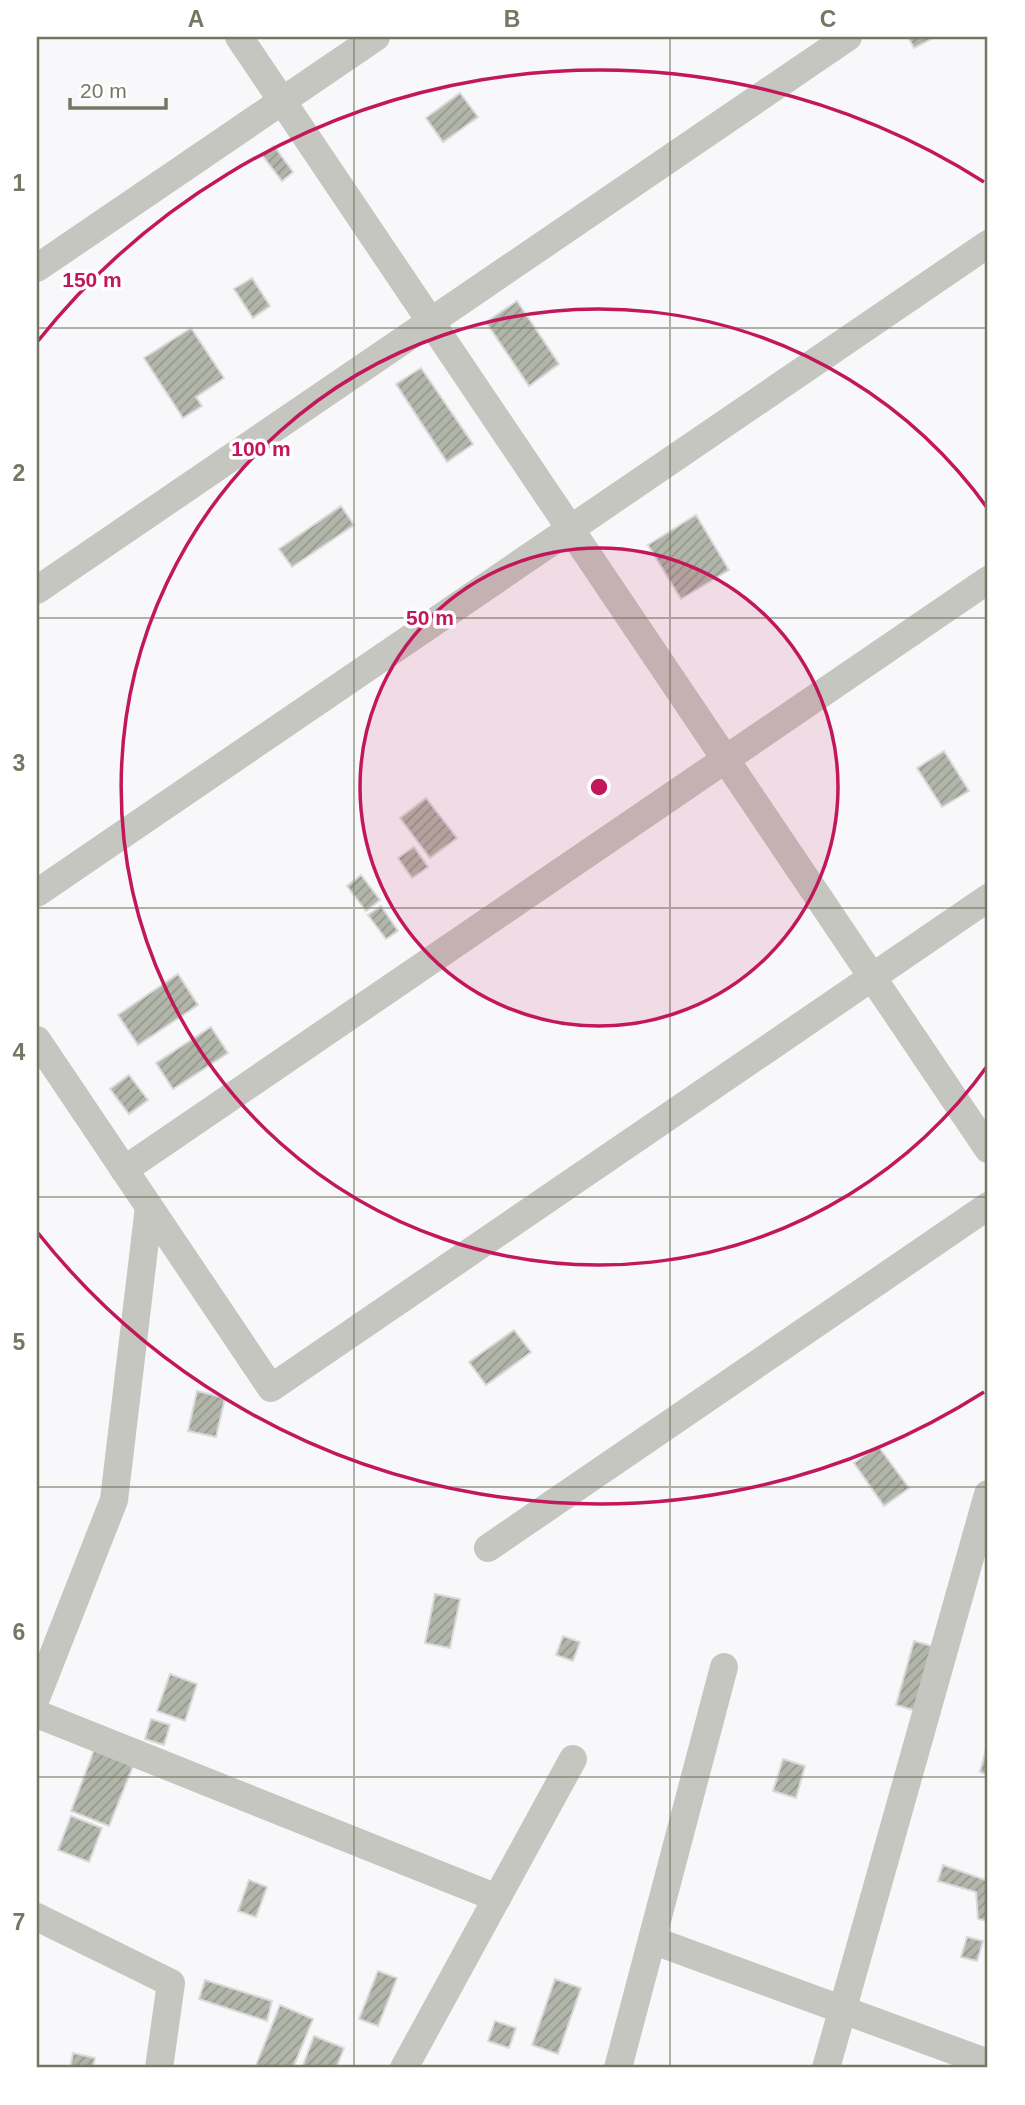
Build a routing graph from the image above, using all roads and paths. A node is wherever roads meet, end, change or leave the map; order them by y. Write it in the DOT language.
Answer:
graph roads {
  1 [pos="239,37"];
  2 [pos="376,37"];
  3 [pos="848,37"];
  4 [pos="282,101"];
  5 [pos="988,244"];
  6 [pos="37,268"];
  7 [pos="431,321"];
  8 [pos="570,529"];
  9 [pos="988,580"];
  10 [pos="37,590"];
  11 [pos="726,760"];
  12 [pos="37,893"];
  13 [pos="988,898"];
  14 [pos="872,977"];
  15 [pos="37,1040"];
  16 [pos="988,1149"];
  17 [pos="124,1170"];
  18 [pos="988,1206"];
  19 [pos="149,1207"];
  20 [pos="988,1494"];
  21 [pos="488,1548"];
  22 [pos="724,1667"];
  23 [pos="37,1696"];
  24 [pos="37,1714"];
  25 [pos="573,1759"];
  26 [pos="497,1898"];
  27 [pos="37,1917"];
  28 [pos="652,1940"];
  29 [pos="842,2010"];
  30 [pos="988,2063"];
  31 [pos="159,2068"];
  32 [pos="404,2068"];
  33 [pos="618,2068"];
  34 [pos="826,2068"];
  1 -- 4 [label="street"];
  2 -- 4 [label="street"];
  3 -- 7 [label="street"];
  4 -- 6 [label="street"];
  4 -- 7 [label="street"];
  5 -- 8 [label="street"];
  7 -- 8 [label="street"];
  7 -- 10 [label="street"];
  8 -- 11 [label="street"];
  8 -- 12 [label="street"];
  9 -- 11 [label="street"];
  11 -- 14 [label="street"];
  11 -- 17 [label="street"];
  13 -- 14 [label="street"];
  14 -- 16 [label="street"];
  14 -- 19 [label="street"];
  15 -- 17 [label="street"];
  17 -- 19 [label="street"];
  18 -- 21 [label="street"];
  19 -- 23 [label="street"];
  20 -- 29 [label="street"];
  22 -- 28 [label="street"];
  24 -- 26 [label="street"];
  25 -- 26 [label="street"];
  26 -- 32 [label="street"];
  27 -- 31 [label="street"];
  28 -- 29 [label="street"];
  28 -- 33 [label="street"];
  29 -- 30 [label="street"];
  29 -- 34 [label="street"];
}
